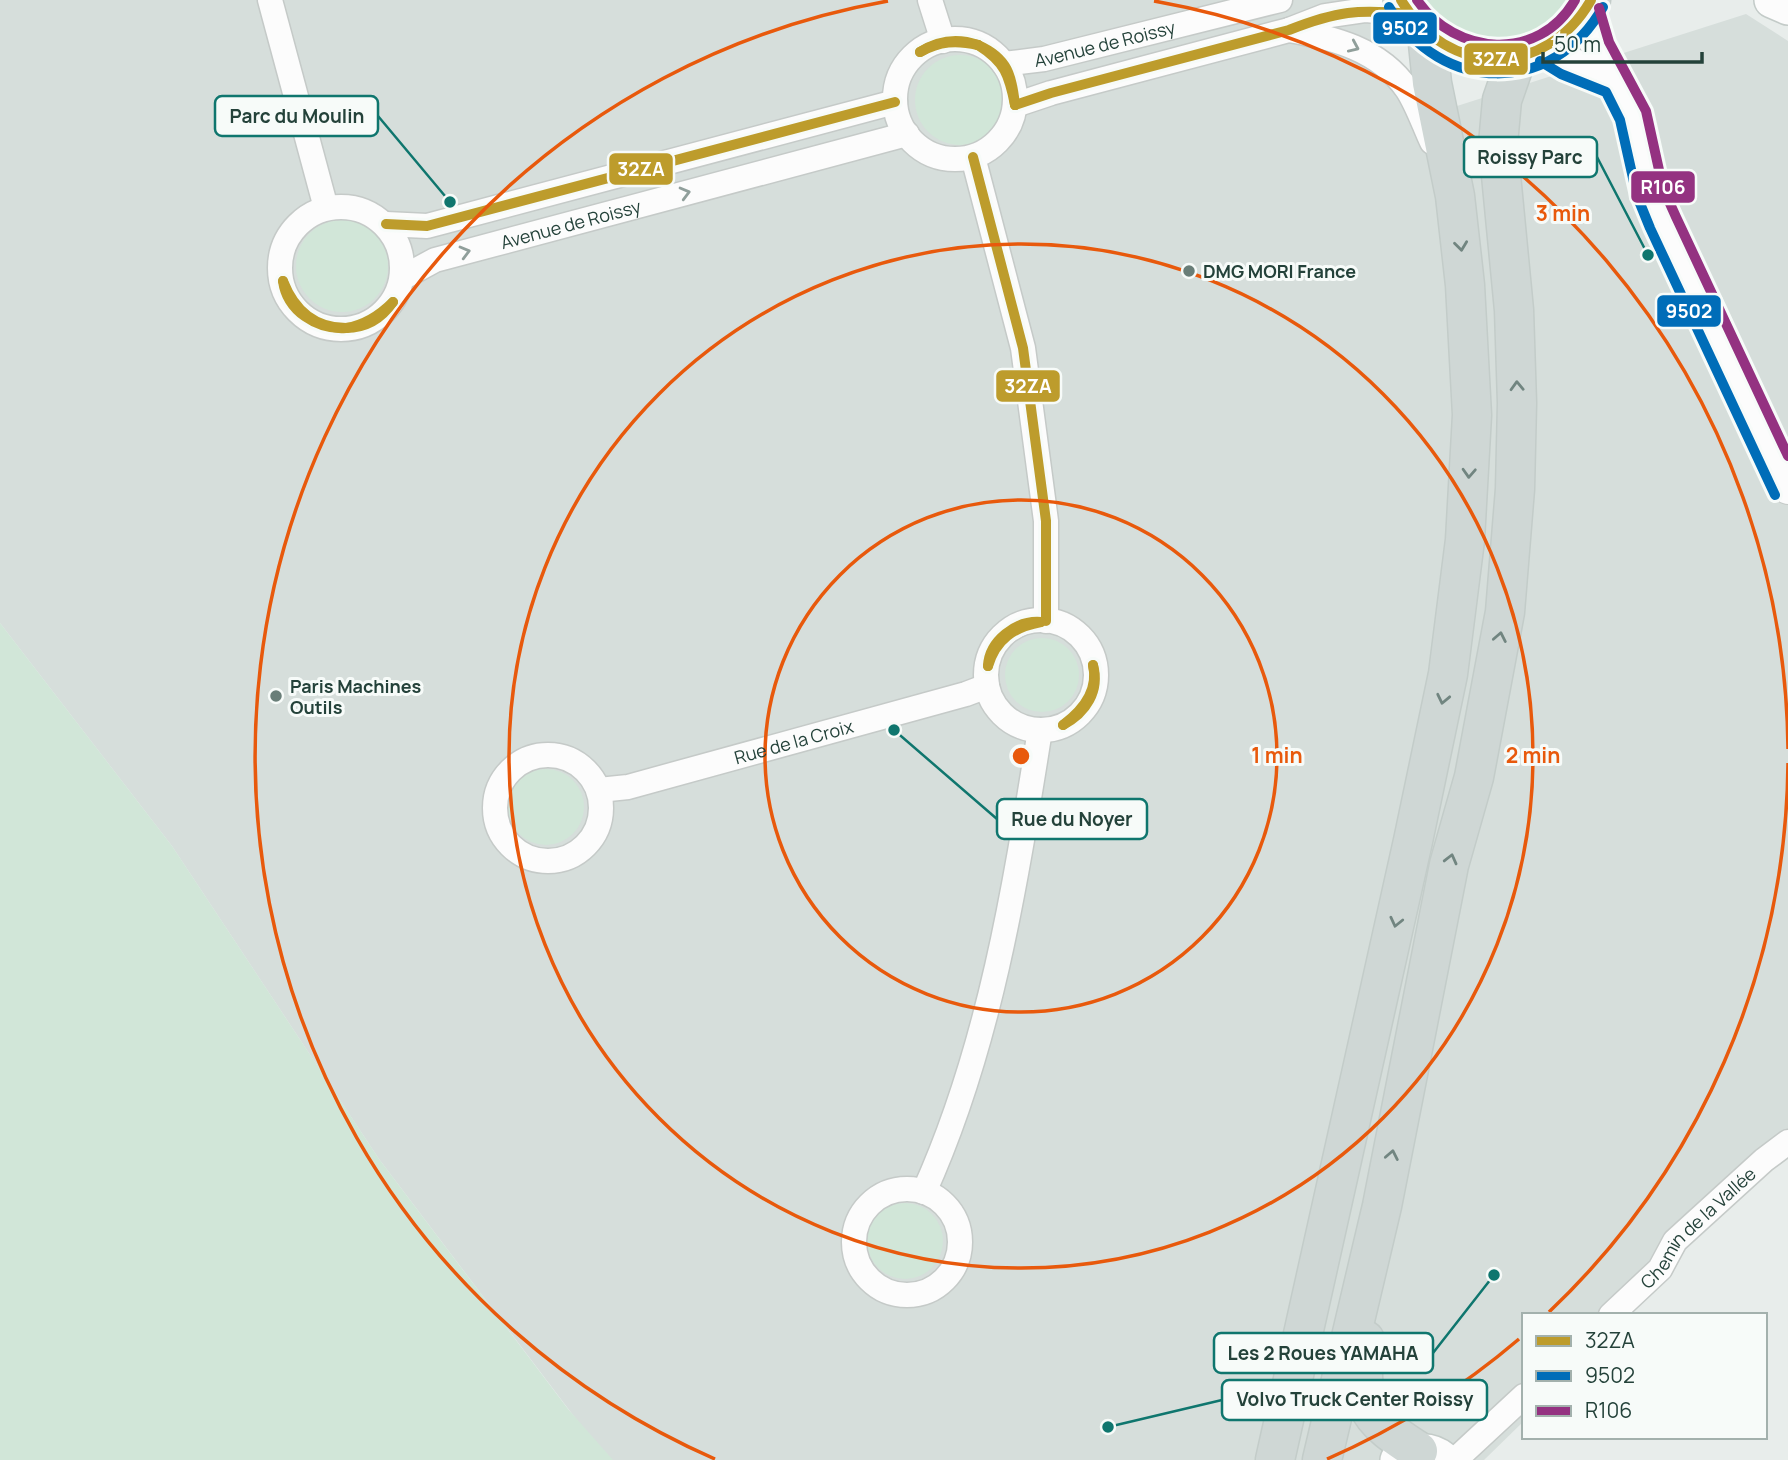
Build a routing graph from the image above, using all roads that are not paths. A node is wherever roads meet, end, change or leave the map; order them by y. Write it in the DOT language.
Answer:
graph roads {
  1 [pos="270,0"];
  2 [pos="930,0"];
  3 [pos="1245,0"];
  4 [pos="1280,0"];
  5 [pos="1772,0"];
  6 [pos="1589,6"];
  7 [pos="1788,7"];
  8 [pos="1412,16"];
  9 [pos="1204,18"];
  10 [pos="1289,30"];
  11 [pos="943,41"];
  12 [pos="1532,53"];
  13 [pos="1004,64"];
  14 [pos="1616,81"];
  15 [pos="895,102"];
  16 [pos="1015,106"];
  17 [pos="907,134"];
  18 [pos="973,157"];
  19 [pos="1455,196"];
  20 [pos="326,208"];
  21 [pos="386,224"];
  22 [pos="402,278"];
  23 [pos="1788,489"];
  24 [pos="1046,621"];
  25 [pos="987,686"];
  26 [pos="1040,730"];
  27 [pos="599,790"];
  28 [pos="1788,1142"];
  29 [pos="924,1192"];
  30 [pos="1382,1206"];
  31 [pos="1613,1313"];
  32 [pos="1522,1398"];
  33 [pos="1420,1457"];
  34 [pos="1275,1460"];
  35 [pos="1322,1460"];
  36 [pos="1455,1460"];
  1 -- 20 [label="street"];
  2 -- 11 [label="street"];
  3 -- 9 [label="street, Avenue de Roissy"];
  4 -- 9 [label="street, Avenue de Roissy"];
  5 -- 7 [label="main road"];
  6 -- 12 [label="main road"];
  6 -- 14 [label="street"];
  8 -- 10 [label="street, Avenue de Roissy"];
  8 -- 12 [label="main road"];
  8 -- 19 [label="main road"];
  9 -- 13 [label="street, Avenue de Roissy"];
  10 -- 16 [label="street, Avenue de Roissy"];
  10 -- 19 [label="street, Avenue de Roissy, one-way"];
  11 -- 13 [label="street"];
  11 -- 15 [label="street"];
  12 -- 14 [label="street"];
  30 -- 12 [label="main road, one-way"];
  13 -- 16 [label="street"];
  14 -- 23 [label="street"];
  15 -- 17 [label="street"];
  15 -- 21 [label="street, Avenue de Roissy"];
  16 -- 18 [label="street"];
  17 -- 18 [label="street"];
  22 -- 17 [label="street, Avenue de Roissy, one-way"];
  18 -- 24 [label="street"];
  19 -- 34 [label="main road, one-way"];
  20 -- 21 [label="street"];
  20 -- 22 [label="street"];
  21 -- 22 [label="street"];
  24 -- 25 [label="street"];
  24 -- 26 [label="street"];
  25 -- 26 [label="street"];
  25 -- 27 [label="street, Rue de la Croix"];
  26 -- 29 [label="street"];
  27 -- 27 [label="street"];
  28 -- 31 [label="street, Chemin de la Vallée"];
  29 -- 29 [label="street"];
  30 -- 33 [label="main road"];
  30 -- 35 [label="main road"];
  32 -- 36 [label="street"];
}
